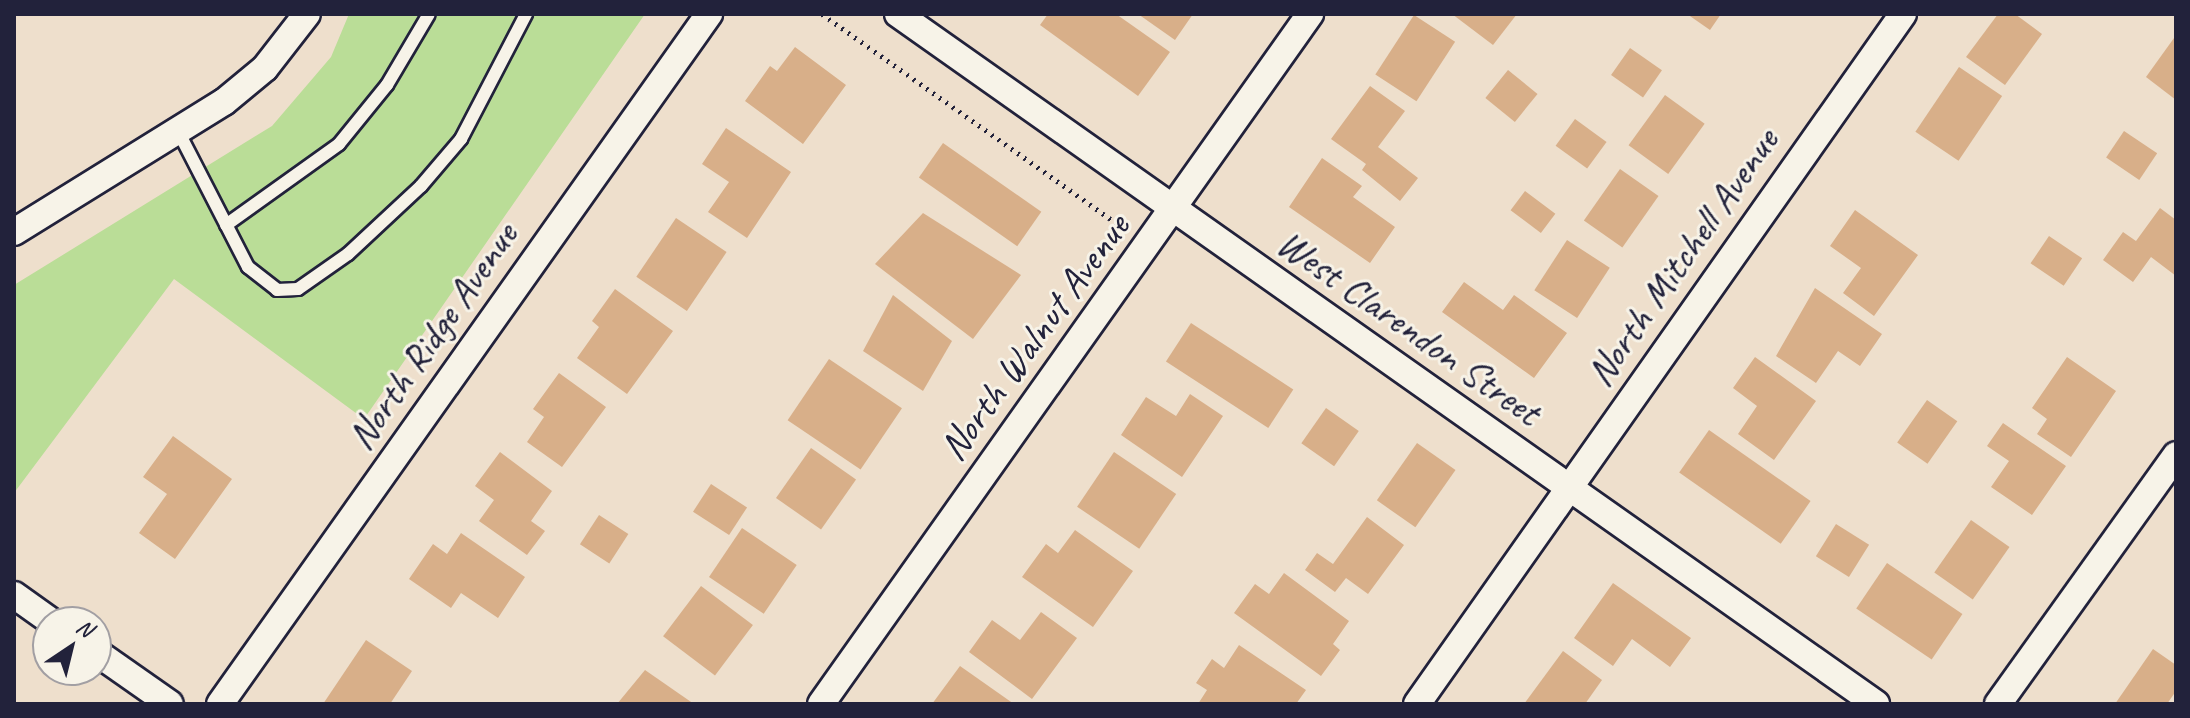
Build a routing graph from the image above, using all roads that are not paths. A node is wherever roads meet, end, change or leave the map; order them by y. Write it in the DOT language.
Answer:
graph roads {
  1 [pos="307,14"];
  2 [pos="429,14"];
  3 [pos="526,14"];
  4 [pos="709,14"];
  5 [pos="898,14"];
  6 [pos="1310,14"];
  7 [pos="1903,14"];
  8 [pos="178,131"];
  9 [pos="1173,212"];
  10 [pos="226,225"];
  11 [pos="14,232"];
  12 [pos="2176,455"];
  13 [pos="1568,487"];
  14 [pos="14,595"];
  15 [pos="32,608"];
  16 [pos="112,663"];
  17 [pos="170,704"];
  18 [pos="220,704"];
  19 [pos="821,704"];
  20 [pos="1417,704"];
  21 [pos="1876,704"];
  22 [pos="1998,704"];
  1 -- 8 [label="street"];
  2 -- 10 [label="lane"];
  3 -- 10 [label="lane"];
  4 -- 18 [label="street, North Ridge Avenue"];
  5 -- 9 [label="street, West Clarendon Street"];
  6 -- 9 [label="street, North Walnut Avenue"];
  7 -- 13 [label="street, North Mitchell Avenue"];
  8 -- 10 [label="lane"];
  8 -- 11 [label="street"];
  9 -- 13 [label="street, West Clarendon Street"];
  9 -- 19 [label="street, North Walnut Avenue"];
  12 -- 22 [label="street"];
  13 -- 20 [label="street, North Mitchell Avenue"];
  13 -- 21 [label="street, West Clarendon Street"];
  14 -- 15 [label="street"];
  16 -- 17 [label="street"];
}
